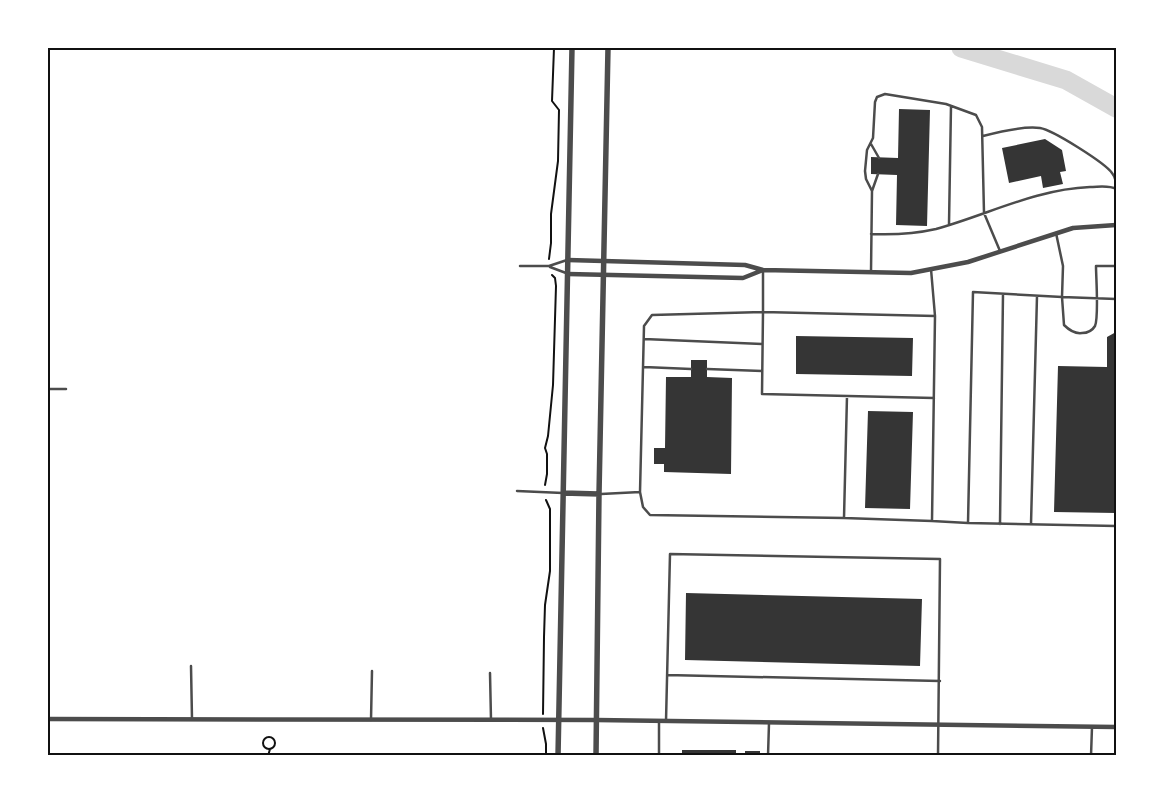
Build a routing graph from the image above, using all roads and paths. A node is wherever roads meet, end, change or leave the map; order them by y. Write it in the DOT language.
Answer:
graph roads {
  1 [pos="554,48"];
  2 [pos="572,48"];
  3 [pos="608,48"];
  4 [pos="1112,48"];
  5 [pos="1116,50"];
  6 [pos="951,106"];
  7 [pos="983,136"];
  8 [pos="870,144"];
  9 [pos="879,158"];
  10 [pos="878,174"];
  11 [pos="1116,188"];
  12 [pos="872,191"];
  13 [pos="984,213"];
  14 [pos="950,224"];
  15 [pos="1116,225"];
  16 [pos="1056,233"];
  17 [pos="872,234"];
  18 [pos="1000,251"];
  19 [pos="568,260"];
  20 [pos="604,261"];
  21 [pos="520,266"];
  22 [pos="549,266"];
  23 [pos="1116,266"];
  24 [pos="931,269"];
  25 [pos="762,270"];
  26 [pos="871,272"];
  27 [pos="568,274"];
  28 [pos="604,275"];
  29 [pos="1003,294"];
  30 [pos="1037,295"];
  31 [pos="1062,297"];
  32 [pos="1096,299"];
  33 [pos="1116,299"];
  34 [pos="762,312"];
  35 [pos="935,316"];
  36 [pos="644,339"];
  37 [pos="762,344"];
  38 [pos="644,367"];
  39 [pos="691,369"];
  40 [pos="707,369"];
  41 [pos="762,371"];
  42 [pos="48,389"];
  43 [pos="66,389"];
  44 [pos="847,396"];
  45 [pos="934,398"];
  46 [pos="517,491"];
  47 [pos="545,492"];
  48 [pos="563,492"];
  49 [pos="640,492"];
  50 [pos="599,494"];
  51 [pos="844,518"];
  52 [pos="932,521"];
  53 [pos="968,523"];
  54 [pos="1000,524"];
  55 [pos="1031,524"];
  56 [pos="1116,526"];
  57 [pos="191,666"];
  58 [pos="372,671"];
  59 [pos="490,673"];
  60 [pos="667,675"];
  61 [pos="940,680"];
  62 [pos="48,720"];
  63 [pos="192,720"];
  64 [pos="371,720"];
  65 [pos="491,720"];
  66 [pos="543,720"];
  67 [pos="559,720"];
  68 [pos="596,720"];
  69 [pos="659,721"];
  70 [pos="666,721"];
  71 [pos="769,723"];
  72 [pos="939,726"];
  73 [pos="1092,727"];
  74 [pos="1116,727"];
  75 [pos="270,749"];
  76 [pos="268,756"];
  77 [pos="546,756"];
  78 [pos="558,756"];
  79 [pos="596,756"];
  80 [pos="659,756"];
  81 [pos="768,756"];
  82 [pos="938,756"];
  83 [pos="1091,756"];
  1 -- 22 [label="path"];
  2 -- 19 [label="street"];
  3 -- 20 [label="street"];
  4 -- 5 [label="path"];
  6 -- 7 [label="lane"];
  6 -- 8 [label="lane"];
  6 -- 14 [label="lane"];
  7 -- 11 [label="lane"];
  7 -- 13 [label="lane"];
  8 -- 9 [label="lane"];
  8 -- 12 [label="lane"];
  10 -- 12 [label="lane"];
  11 -- 13 [label="lane"];
  12 -- 17 [label="lane"];
  13 -- 14 [label="lane"];
  13 -- 18 [label="lane"];
  14 -- 17 [label="lane"];
  15 -- 16 [label="street"];
  16 -- 18 [label="street"];
  16 -- 31 [label="lane"];
  17 -- 26 [label="lane"];
  18 -- 24 [label="street"];
  19 -- 20 [label="street"];
  19 -- 22 [label="lane"];
  19 -- 27 [label="street"];
  20 -- 25 [label="street"];
  20 -- 28 [label="street"];
  21 -- 22 [label="lane"];
  22 -- 27 [label="lane"];
  22 -- 47 [label="path"];
  23 -- 32 [label="lane"];
  24 -- 26 [label="street"];
  24 -- 35 [label="lane"];
  25 -- 26 [label="street"];
  25 -- 28 [label="street"];
  25 -- 34 [label="lane"];
  27 -- 28 [label="street"];
  27 -- 48 [label="street"];
  28 -- 50 [label="street"];
  29 -- 30 [label="lane"];
  29 -- 53 [label="lane"];
  29 -- 54 [label="lane"];
  30 -- 31 [label="lane"];
  30 -- 55 [label="lane"];
  31 -- 32 [label="lane"];
  31 -- 32 [label="lane"];
  32 -- 33 [label="lane"];
  34 -- 35 [label="lane"];
  34 -- 36 [label="lane"];
  34 -- 37 [label="lane"];
  35 -- 45 [label="lane"];
  36 -- 37 [label="lane"];
  36 -- 38 [label="lane"];
  37 -- 41 [label="lane"];
  38 -- 39 [label="lane"];
  38 -- 49 [label="lane"];
  40 -- 41 [label="lane"];
  41 -- 44 [label="lane"];
  42 -- 43 [label="lane"];
  44 -- 45 [label="lane"];
  44 -- 51 [label="lane"];
  45 -- 52 [label="lane"];
  46 -- 47 [label="lane"];
  47 -- 48 [label="lane"];
  47 -- 66 [label="path"];
  48 -- 50 [label="street"];
  48 -- 67 [label="street"];
  49 -- 50 [label="lane"];
  49 -- 51 [label="lane"];
  50 -- 68 [label="street"];
  51 -- 52 [label="lane"];
  52 -- 53 [label="lane"];
  53 -- 54 [label="lane"];
  54 -- 55 [label="lane"];
  55 -- 56 [label="lane"];
  57 -- 63 [label="lane"];
  58 -- 64 [label="lane"];
  59 -- 65 [label="lane"];
  60 -- 61 [label="lane"];
  60 -- 61 [label="lane"];
  60 -- 70 [label="lane"];
  61 -- 72 [label="lane"];
  62 -- 63 [label="street"];
  63 -- 64 [label="street"];
  64 -- 65 [label="street"];
  65 -- 66 [label="street"];
  66 -- 67 [label="street"];
  66 -- 77 [label="path"];
  67 -- 68 [label="street"];
  67 -- 78 [label="street"];
  68 -- 69 [label="street"];
  68 -- 79 [label="street"];
  69 -- 70 [label="street"];
  69 -- 80 [label="lane"];
  70 -- 71 [label="street"];
  71 -- 72 [label="street"];
  71 -- 81 [label="lane"];
  72 -- 73 [label="street"];
  72 -- 82 [label="lane"];
  73 -- 74 [label="street"];
  73 -- 83 [label="lane"];
  75 -- 75 [label="path"];
  75 -- 76 [label="path"];
}
